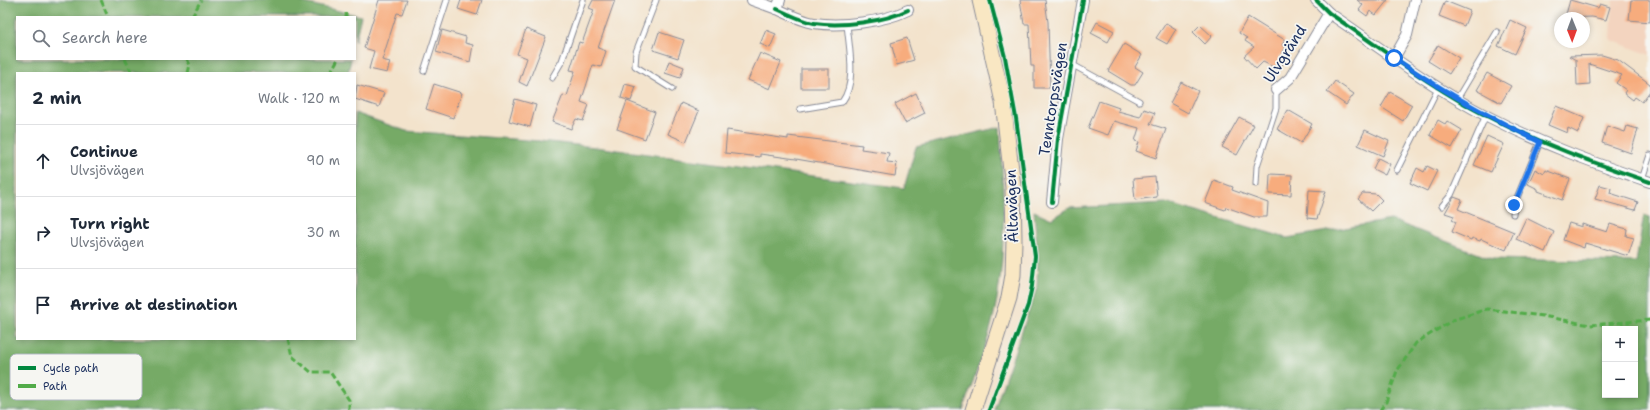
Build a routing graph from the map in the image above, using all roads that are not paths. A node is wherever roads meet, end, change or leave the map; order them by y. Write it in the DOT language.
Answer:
graph roads {
  1 [pos="447,0"];
  2 [pos="583,0"];
  3 [pos="656,0"];
  4 [pos="752,0"];
  5 [pos="980,0"];
  6 [pos="1083,0"];
  7 [pos="1316,0"];
  8 [pos="1415,0"];
  9 [pos="778,4"];
  10 [pos="908,10"];
  11 [pos="1329,13"];
  12 [pos="847,24"];
  13 [pos="1496,32"];
  14 [pos="1394,58"];
  15 [pos="1071,64"];
  16 [pos="424,71"];
  17 [pos="552,78"];
  18 [pos="1438,88"];
  19 [pos="672,89"];
  20 [pos="1276,90"];
  21 [pos="1457,99"];
  22 [pos="1140,101"];
  23 [pos="800,109"];
  24 [pos="1486,116"];
  25 [pos="1540,142"];
  26 [pos="1650,155"];
  27 [pos="1397,170"];
  28 [pos="1646,181"];
  29 [pos="1256,184"];
  30 [pos="1052,202"];
  31 [pos="1442,206"];
  32 [pos="1513,214"];
  33 [pos="973,410"];
  1 -- 16 [label="lane"];
  2 -- 17 [label="lane"];
  3 -- 19 [label="lane"];
  4 -- 9 [label="street"];
  5 -- 33 [label="main road, Ältavägen"];
  6 -- 15 [label="street, Tenntorpsvägen"];
  7 -- 11 [label="street"];
  8 -- 14 [label="street"];
  9 -- 12 [label="street"];
  10 -- 12 [label="street"];
  11 -- 14 [label="street"];
  11 -- 20 [label="street, Ulvgränd"];
  12 -- 23 [label="lane"];
  13 -- 21 [label="lane"];
  14 -- 18 [label="street"];
  15 -- 22 [label="lane, Tenntorpsvägen"];
  15 -- 30 [label="street, Tenntorpsvägen"];
  18 -- 21 [label="street"];
  18 -- 27 [label="lane"];
  20 -- 29 [label="lane, Ulvgränd"];
  21 -- 24 [label="street"];
  24 -- 25 [label="street"];
  24 -- 31 [label="lane"];
  25 -- 28 [label="street"];
  25 -- 32 [label="lane"];
  26 -- 28 [label="lane"];
}
